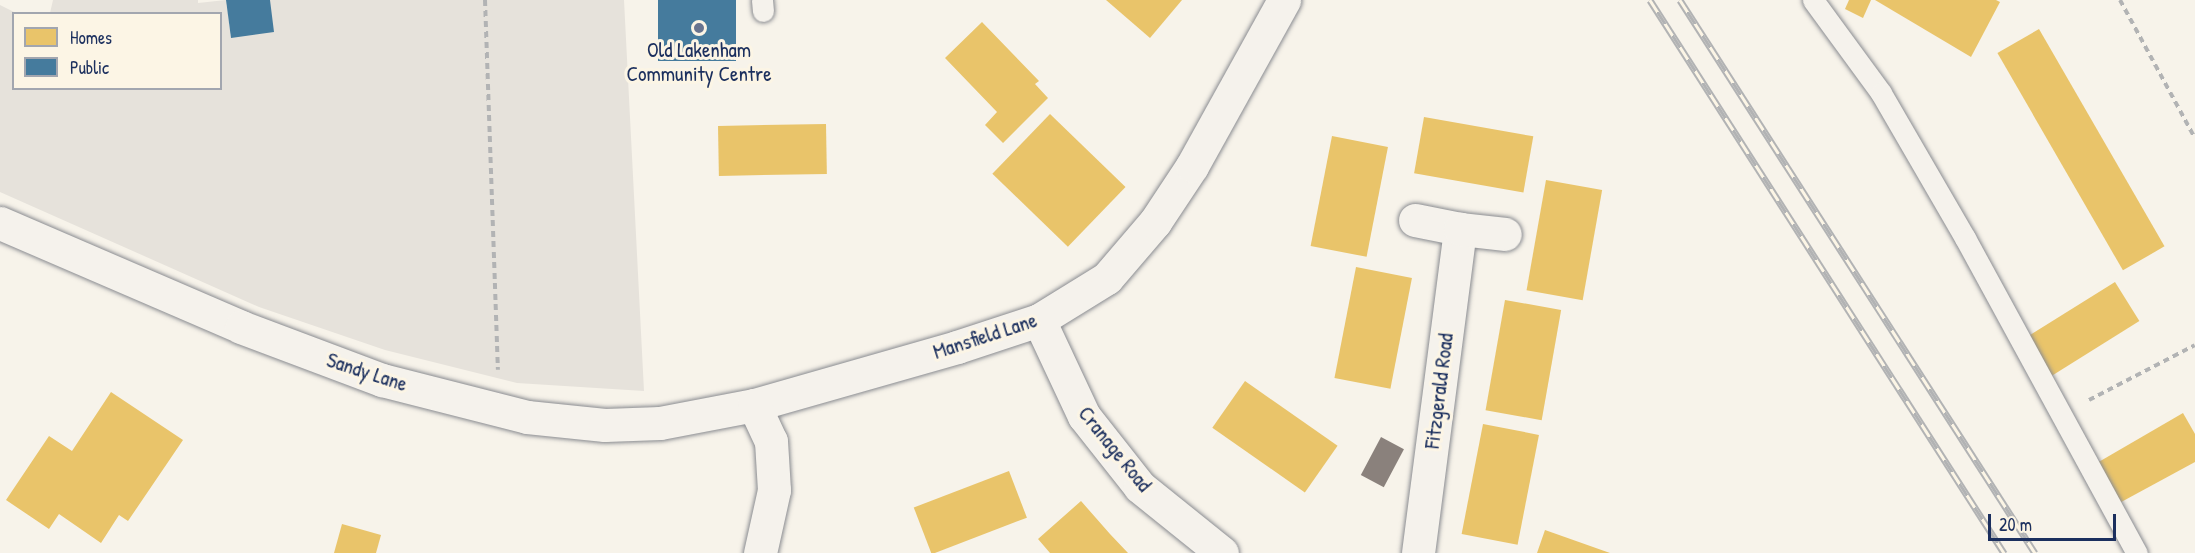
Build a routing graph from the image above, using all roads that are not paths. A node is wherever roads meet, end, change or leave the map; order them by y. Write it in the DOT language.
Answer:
graph roads {
  1 [pos="1284,0"];
  2 [pos="1813,0"];
  3 [pos="1415,220"];
  4 [pos="0,223"];
  5 [pos="1460,229"];
  6 [pos="1505,234"];
  7 [pos="1039,320"];
  8 [pos="754,405"];
  9 [pos="760,553"];
  10 [pos="1222,553"];
  11 [pos="1418,553"];
  12 [pos="2137,553"];
  1 -- 7 [label="street, Mansfield Lane"];
  2 -- 12 [label="lane"];
  3 -- 5 [label="street"];
  4 -- 8 [label="street, Sandy Lane"];
  5 -- 6 [label="street"];
  5 -- 11 [label="street, Fitzgerald Road"];
  7 -- 8 [label="street, Mansfield Lane"];
  7 -- 10 [label="street, Cranage Road"];
  8 -- 9 [label="street"];
}
